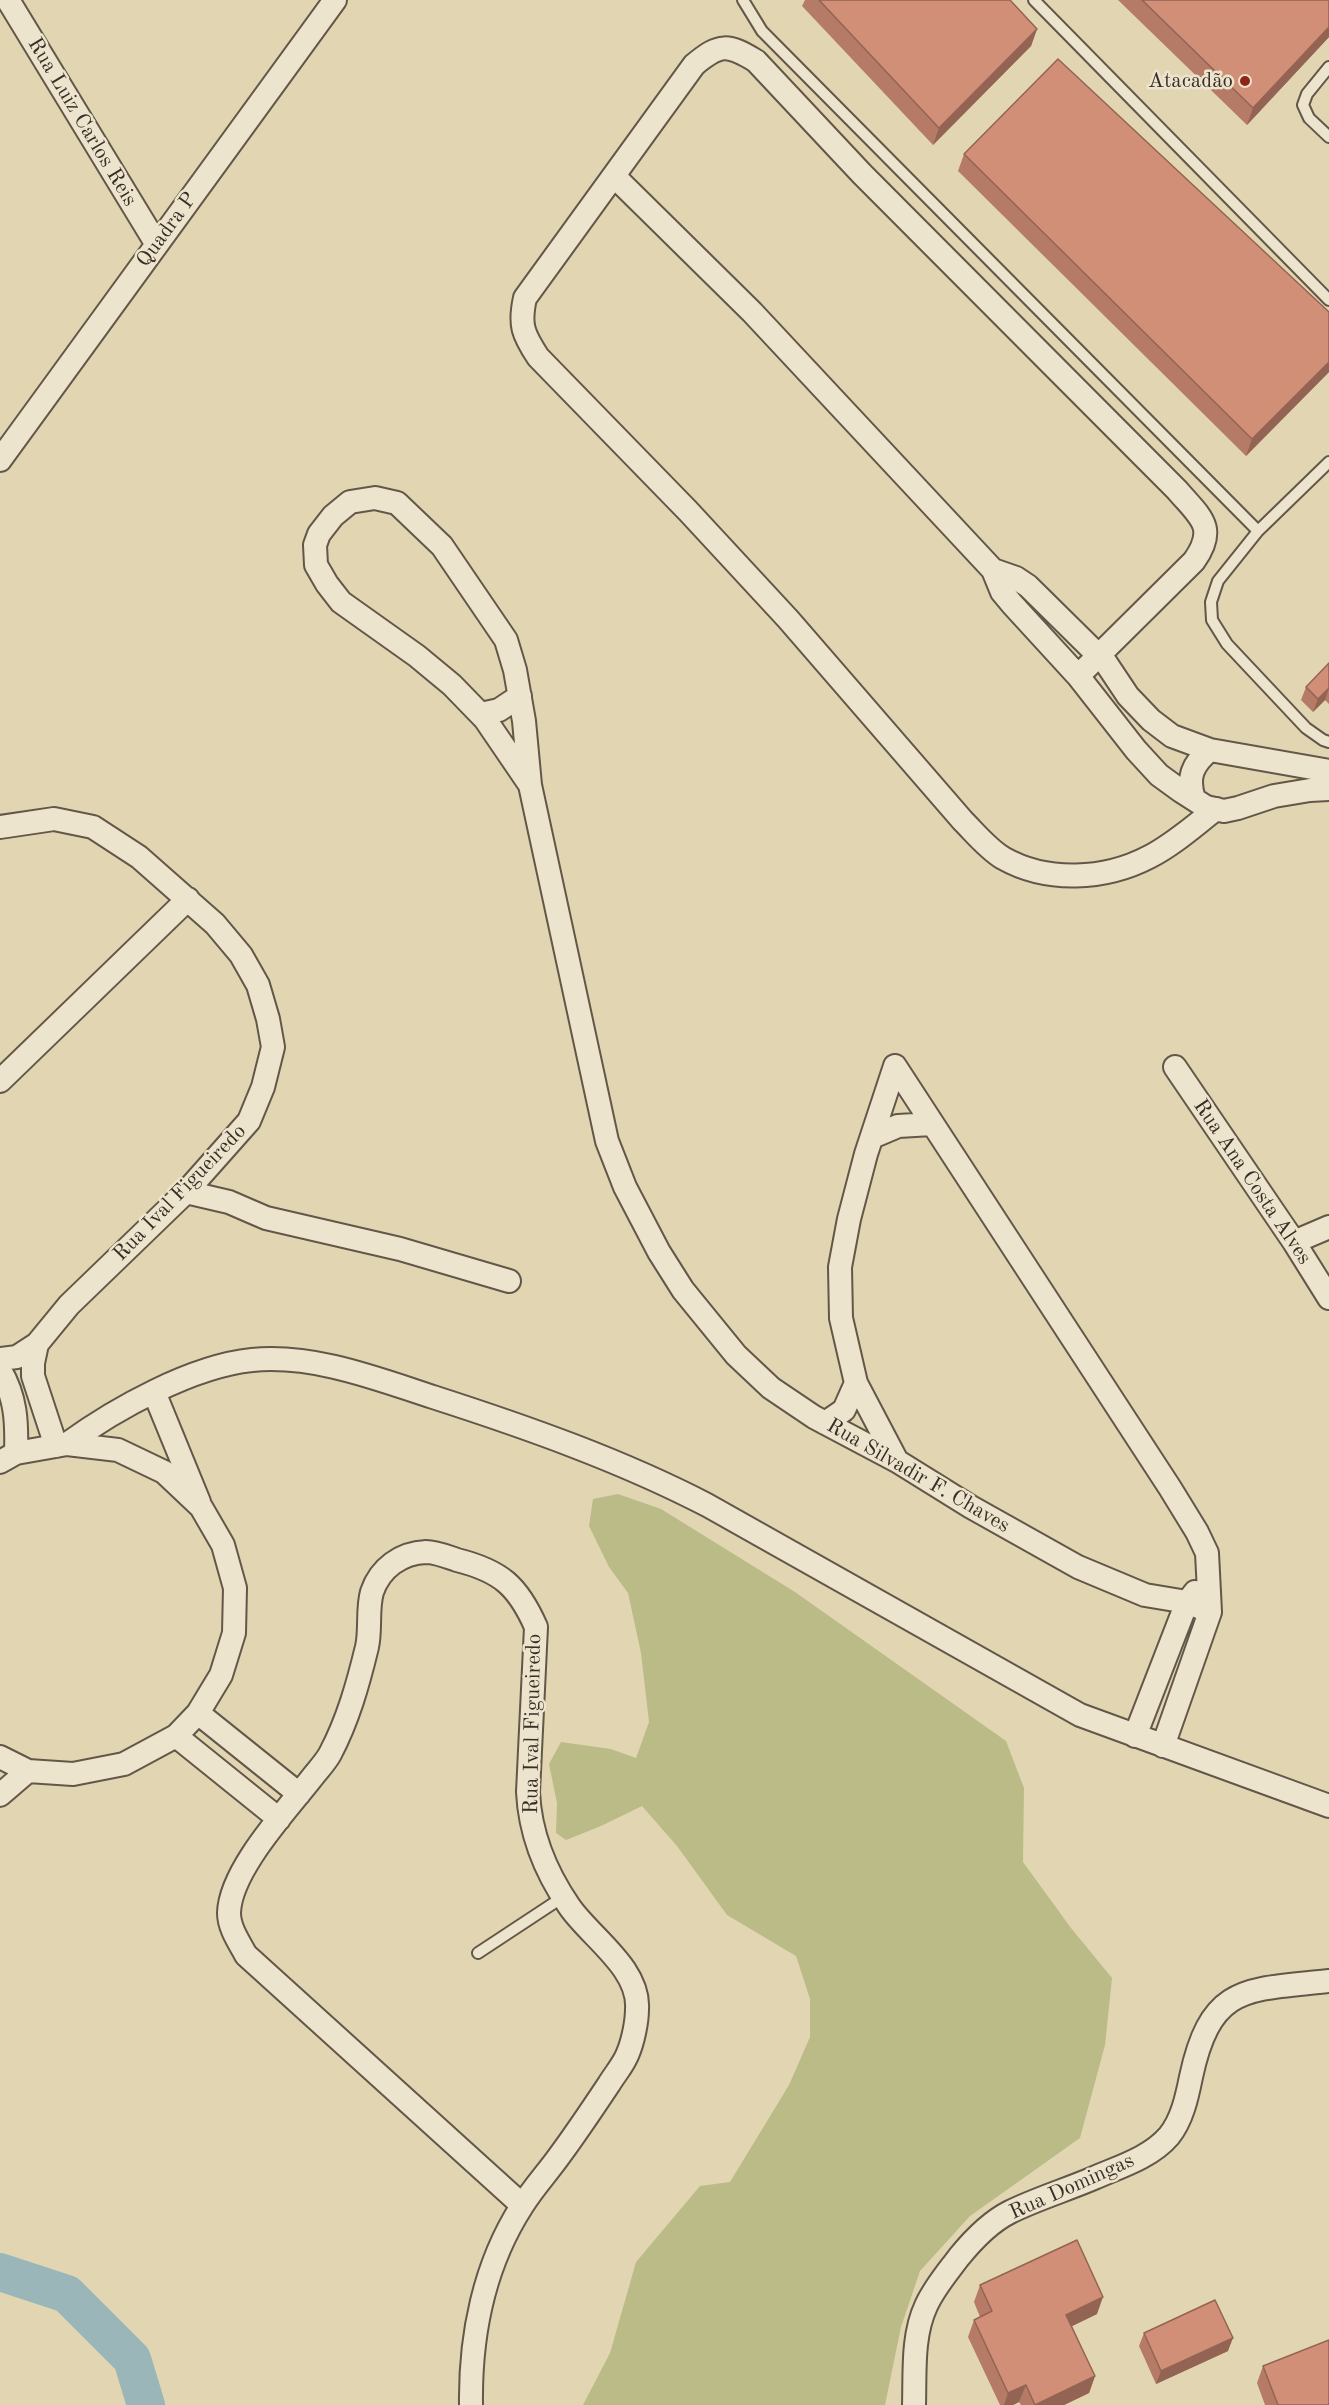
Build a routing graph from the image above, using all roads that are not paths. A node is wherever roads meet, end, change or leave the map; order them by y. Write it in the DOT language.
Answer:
graph roads {
  1 [pos="8,0"];
  2 [pos="334,0"];
  3 [pos="743,0"];
  4 [pos="1034,0"];
  5 [pos="1329,67"];
  6 [pos="1329,137"];
  7 [pos="615,177"];
  8 [pos="156,243"];
  9 [pos="1329,300"];
  10 [pos="0,460"];
  11 [pos="1329,462"];
  12 [pos="1258,531"];
  13 [pos="993,570"];
  14 [pos="1099,656"];
  15 [pos="1078,676"];
  16 [pos="520,696"];
  17 [pos="481,714"];
  18 [pos="1329,742"];
  19 [pos="1210,750"];
  20 [pos="1279,763"];
  21 [pos="1329,771"];
  22 [pos="530,785"];
  23 [pos="1329,789"];
  24 [pos="1278,795"];
  25 [pos="1194,800"];
  26 [pos="1216,809"];
  27 [pos="0,827"];
  28 [pos="188,899"];
  29 [pos="1174,1067"];
  30 [pos="0,1082"];
  31 [pos="932,1124"];
  32 [pos="872,1137"];
  33 [pos="207,1168"];
  34 [pos="186,1192"];
  35 [pos="229,1202"];
  36 [pos="1329,1227"];
  37 [pos="1294,1242"];
  38 [pos="509,1281"];
  39 [pos="1329,1298"];
  40 [pos="37,1344"];
  41 [pos="0,1359"];
  42 [pos="0,1370"];
  43 [pos="856,1383"];
  44 [pos="154,1392"];
  45 [pos="825,1423"];
  46 [pos="61,1445"];
  47 [pos="8,1458"];
  48 [pos="897,1461"];
  49 [pos="201,1507"];
  50 [pos="1209,1574"];
  51 [pos="1144,1595"];
  52 [pos="1186,1602"];
  53 [pos="1210,1612"];
  54 [pos="1177,1627"];
  55 [pos="1201,1636"];
  56 [pos="198,1713"];
  57 [pos="176,1736"];
  58 [pos="1135,1736"];
  59 [pos="1163,1746"];
  60 [pos="0,1757"];
  61 [pos="28,1771"];
  62 [pos="299,1794"];
  63 [pos="0,1796"];
  64 [pos="1318,1799"];
  65 [pos="1329,1806"];
  66 [pos="279,1820"];
  67 [pos="563,1897"];
  68 [pos="478,1953"];
  69 [pos="1329,1981"];
  70 [pos="522,2205"];
  71 [pos="471,2405"];
  72 [pos="914,2405"];
  1 -- 8 [label="street, Rua Luiz Carlos Reis"];
  2 -- 8 [label="street, Quadra P"];
  3 -- 12 [label="lane"];
  4 -- 9 [label="lane"];
  5 -- 6 [label="lane"];
  7 -- 13 [label="street"];
  7 -- 14 [label="street"];
  7 -- 26 [label="street"];
  8 -- 10 [label="street, Quadra P"];
  11 -- 12 [label="lane"];
  12 -- 18 [label="lane"];
  13 -- 14 [label="street"];
  13 -- 15 [label="street"];
  14 -- 15 [label="street"];
  14 -- 19 [label="street"];
  15 -- 25 [label="street"];
  16 -- 17 [label="street"];
  16 -- 17 [label="street"];
  16 -- 22 [label="street"];
  17 -- 22 [label="street"];
  19 -- 20 [label="street"];
  19 -- 25 [label="street"];
  20 -- 21 [label="street"];
  20 -- 24 [label="street"];
  22 -- 45 [label="street, Rua Silvadir F. Chaves"];
  23 -- 24 [label="street"];
  24 -- 26 [label="street"];
  25 -- 26 [label="street"];
  27 -- 28 [label="street, Rua Ival Figueiredo"];
  28 -- 30 [label="street"];
  28 -- 33 [label="street, Rua Ival Figueiredo"];
  29 -- 37 [label="street, Rua Ana Costa Alves"];
  31 -- 32 [label="street"];
  31 -- 32 [label="street"];
  31 -- 50 [label="street"];
  32 -- 43 [label="street"];
  33 -- 34 [label="street, Rua Ival Figueiredo"];
  33 -- 35 [label="street"];
  34 -- 35 [label="street"];
  34 -- 40 [label="street, Rua Ival Figueiredo"];
  35 -- 38 [label="street"];
  36 -- 37 [label="street"];
  37 -- 39 [label="street, Rua Ana Costa Alves"];
  40 -- 41 [label="street"];
  40 -- 46 [label="street"];
  42 -- 47 [label="street"];
  43 -- 45 [label="street"];
  43 -- 48 [label="street"];
  44 -- 46 [label="street"];
  44 -- 49 [label="street"];
  44 -- 58 [label="street"];
  45 -- 48 [label="street, Rua Silvadir F. Chaves"];
  46 -- 47 [label="street"];
  46 -- 49 [label="street"];
  48 -- 51 [label="street, Rua Silvadir F. Chaves"];
  49 -- 56 [label="street"];
  50 -- 52 [label="street"];
  50 -- 53 [label="street"];
  51 -- 52 [label="street, Rua Silvadir F. Chaves"];
  51 -- 54 [label="street, Rua Silvadir F. Chaves"];
  52 -- 53 [label="street, Rua Silvadir F. Chaves"];
  52 -- 54 [label="street"];
  53 -- 55 [label="street"];
  54 -- 55 [label="street, Rua Silvadir F. Chaves"];
  54 -- 58 [label="street"];
  55 -- 59 [label="street"];
  56 -- 57 [label="street"];
  56 -- 62 [label="street"];
  57 -- 61 [label="street"];
  57 -- 66 [label="street"];
  58 -- 59 [label="street"];
  59 -- 64 [label="street"];
  60 -- 61 [label="street"];
  61 -- 63 [label="street"];
  62 -- 66 [label="street, Rua Ival Figueiredo"];
  62 -- 67 [label="street, Rua Ival Figueiredo"];
  64 -- 65 [label="street"];
  66 -- 70 [label="street, Rua Ival Figueiredo"];
  67 -- 68 [label="lane"];
  67 -- 70 [label="street, Rua Ival Figueiredo"];
  69 -- 72 [label="street, Rua Domingas"];
  70 -- 71 [label="street, Rua Ival Figueiredo"];
}
